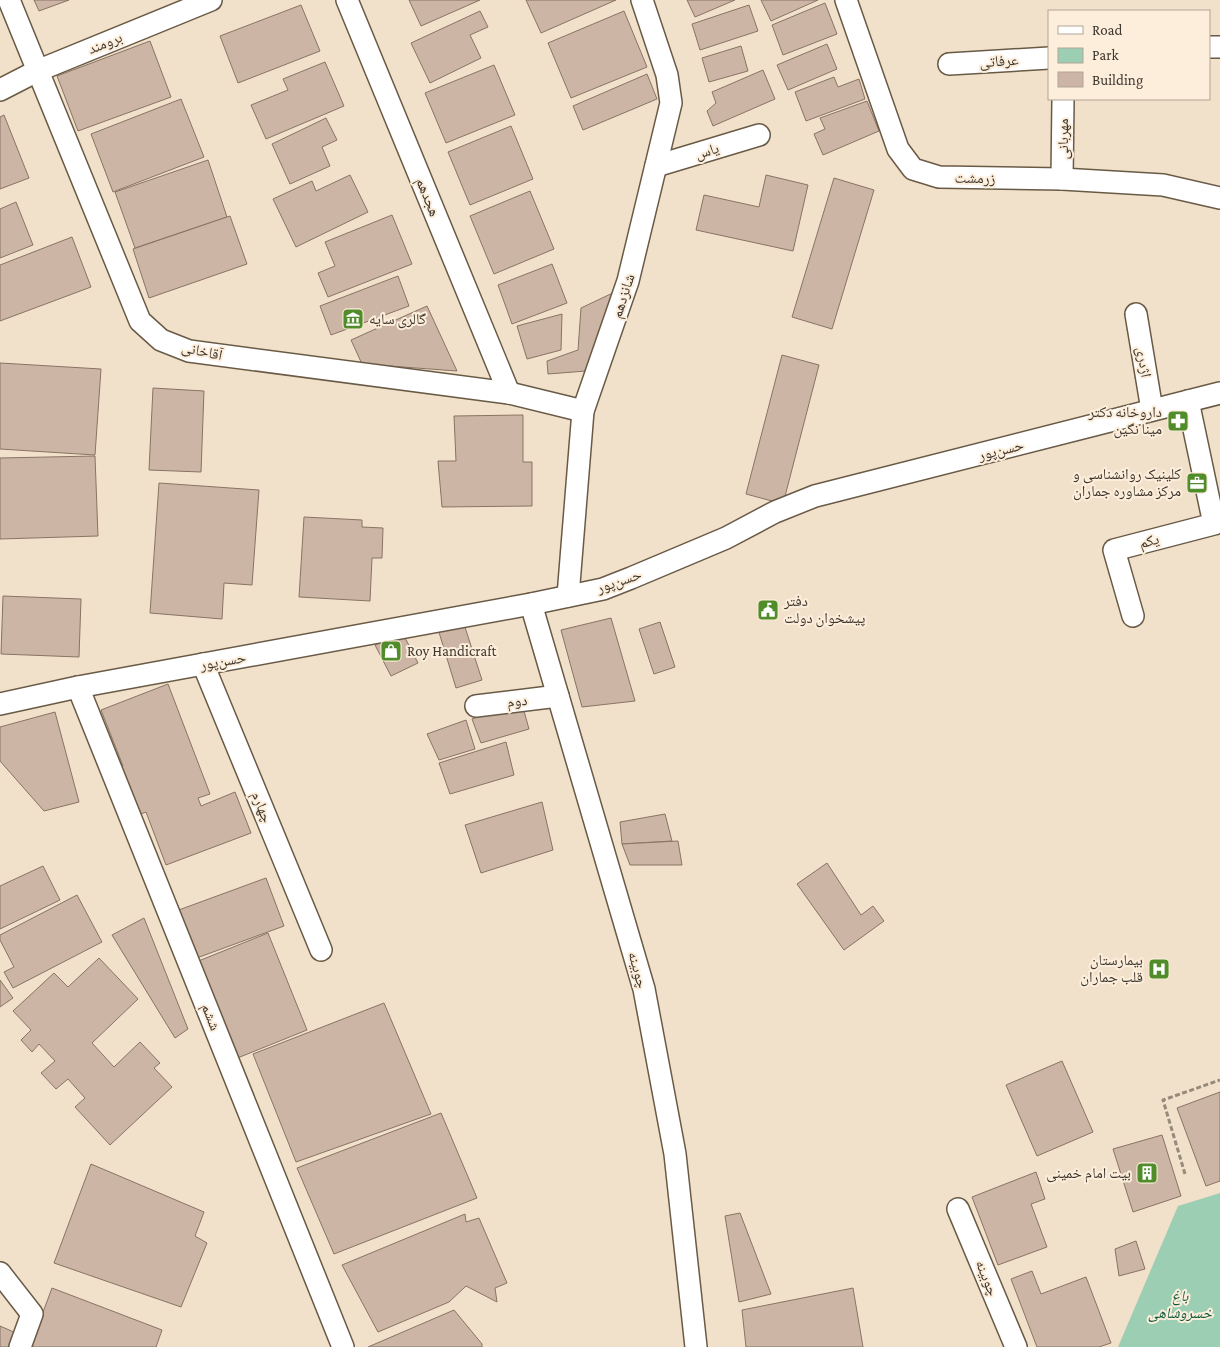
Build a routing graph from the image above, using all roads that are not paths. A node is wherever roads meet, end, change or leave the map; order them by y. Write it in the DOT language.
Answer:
graph roads {
  1 [pos="9,0"];
  2 [pos="211,0"];
  3 [pos="347,0"];
  4 [pos="642,0"];
  5 [pos="846,0"];
  6 [pos="1048,58"];
  7 [pos="949,64"];
  8 [pos="37,71"];
  9 [pos="0,90"];
  10 [pos="1063,100"];
  11 [pos="759,135"];
  12 [pos="656,166"];
  13 [pos="1062,178"];
  14 [pos="1220,198"];
  15 [pos="1136,314"];
  16 [pos="509,393"];
  17 [pos="1220,394"];
  18 [pos="1188,401"];
  19 [pos="1152,410"];
  20 [pos="584,411"];
  21 [pos="1214,485"];
  22 [pos="568,596"];
  23 [pos="531,604"];
  24 [pos="1133,616"];
  25 [pos="203,664"];
  26 [pos="78,687"];
  27 [pos="558,696"];
  28 [pos="0,704"];
  29 [pos="476,706"];
  30 [pos="321,950"];
  31 [pos="958,1209"];
  32 [pos="0,1272"];
  33 [pos="20,1347"];
  34 [pos="343,1347"];
  35 [pos="696,1347"];
  36 [pos="1016,1347"];
  1 -- 8 [label="street, آقاخانی"];
  2 -- 8 [label="street, برومند"];
  3 -- 16 [label="street, هجدهم"];
  4 -- 12 [label="street, شانزدهم"];
  5 -- 13 [label="street, زرمشت"];
  6 -- 7 [label="street, عرفاتی"];
  8 -- 9 [label="street, برومند"];
  8 -- 16 [label="street, آقاخانی"];
  10 -- 13 [label="street, مهربانی"];
  11 -- 12 [label="street, یاس"];
  12 -- 20 [label="street, شانزدهم"];
  13 -- 14 [label="street, زرمشت"];
  15 -- 19 [label="street, اژدری"];
  16 -- 20 [label="street, آقاخانی"];
  17 -- 18 [label="street, حسن‌پور"];
  18 -- 19 [label="street, حسن‌پور"];
  18 -- 21 [label="street, یکم"];
  19 -- 22 [label="street, حسن‌پور"];
  20 -- 22 [label="street, شانزدهم"];
  21 -- 24 [label="street, یکم"];
  22 -- 23 [label="street, حسن‌پور"];
  23 -- 25 [label="street, حسن‌پور"];
  23 -- 27 [label="street, چوبینه"];
  25 -- 26 [label="street, حسن‌پور"];
  25 -- 30 [label="street, چهارم"];
  26 -- 28 [label="street, حسن‌پور"];
  26 -- 34 [label="street, ششم"];
  27 -- 29 [label="street, دوم"];
  27 -- 35 [label="street, چوبینه"];
  31 -- 36 [label="street, چوبینه"];
  32 -- 33 [label="street"];
}
